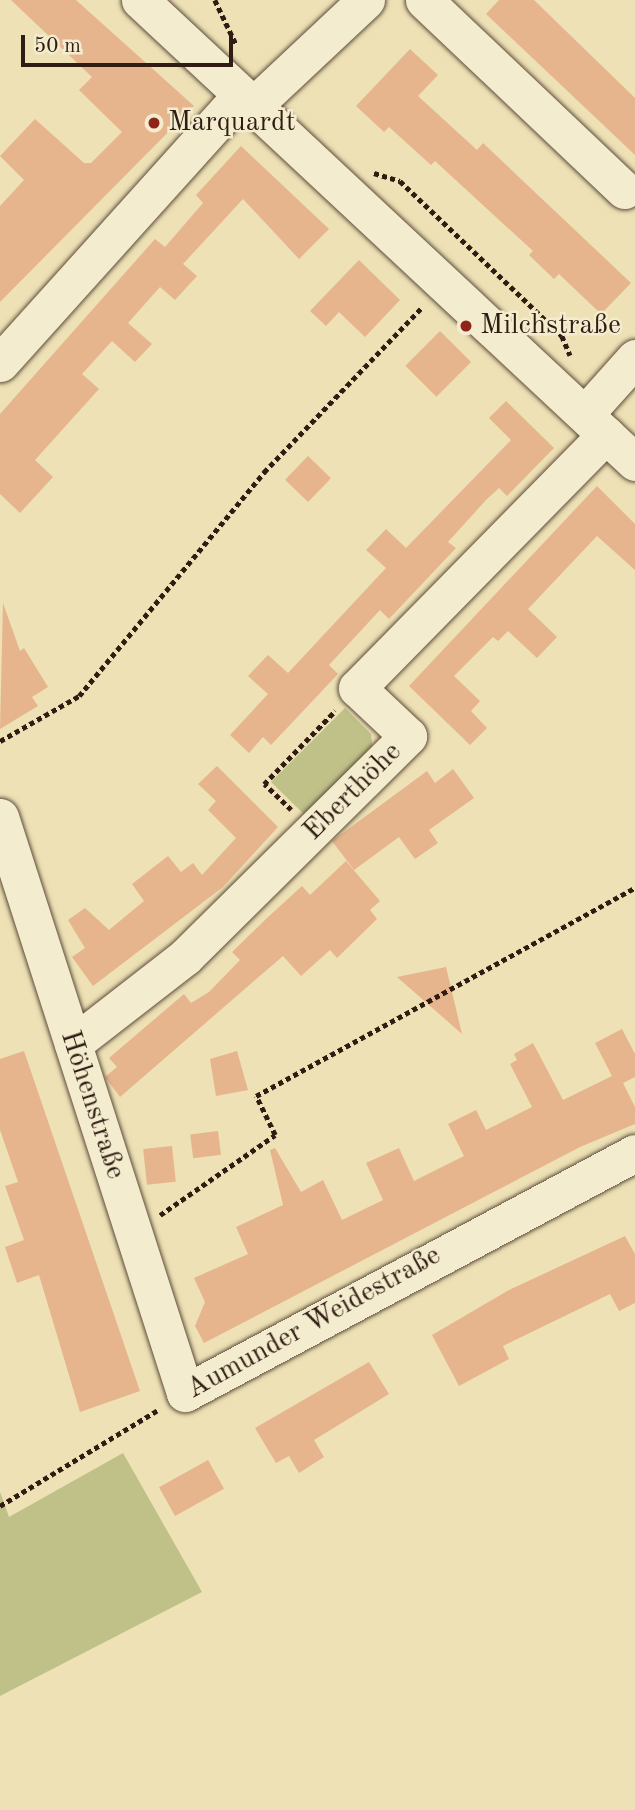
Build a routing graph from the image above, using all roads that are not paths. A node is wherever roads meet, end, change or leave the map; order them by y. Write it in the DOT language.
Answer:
graph roads {
  1 [pos="140,0"];
  2 [pos="366,0"];
  3 [pos="424,0"];
  4 [pos="247,101"];
  5 [pos="624,190"];
  6 [pos="635,358"];
  7 [pos="0,363"];
  8 [pos="596,425"];
  9 [pos="635,462"];
  10 [pos="0,817"];
  11 [pos="73,1044"];
  12 [pos="635,1153"];
  13 [pos="185,1393"];
  1 -- 4 [label="street"];
  2 -- 4 [label="street"];
  3 -- 5 [label="street"];
  4 -- 7 [label="street"];
  4 -- 8 [label="street"];
  6 -- 8 [label="street"];
  8 -- 9 [label="street"];
  8 -- 11 [label="street, Eberthöhe"];
  10 -- 11 [label="street, Höhenstraße"];
  11 -- 13 [label="street, Höhenstraße"];
  12 -- 13 [label="street, Aumunder Weidestraße"];
}
